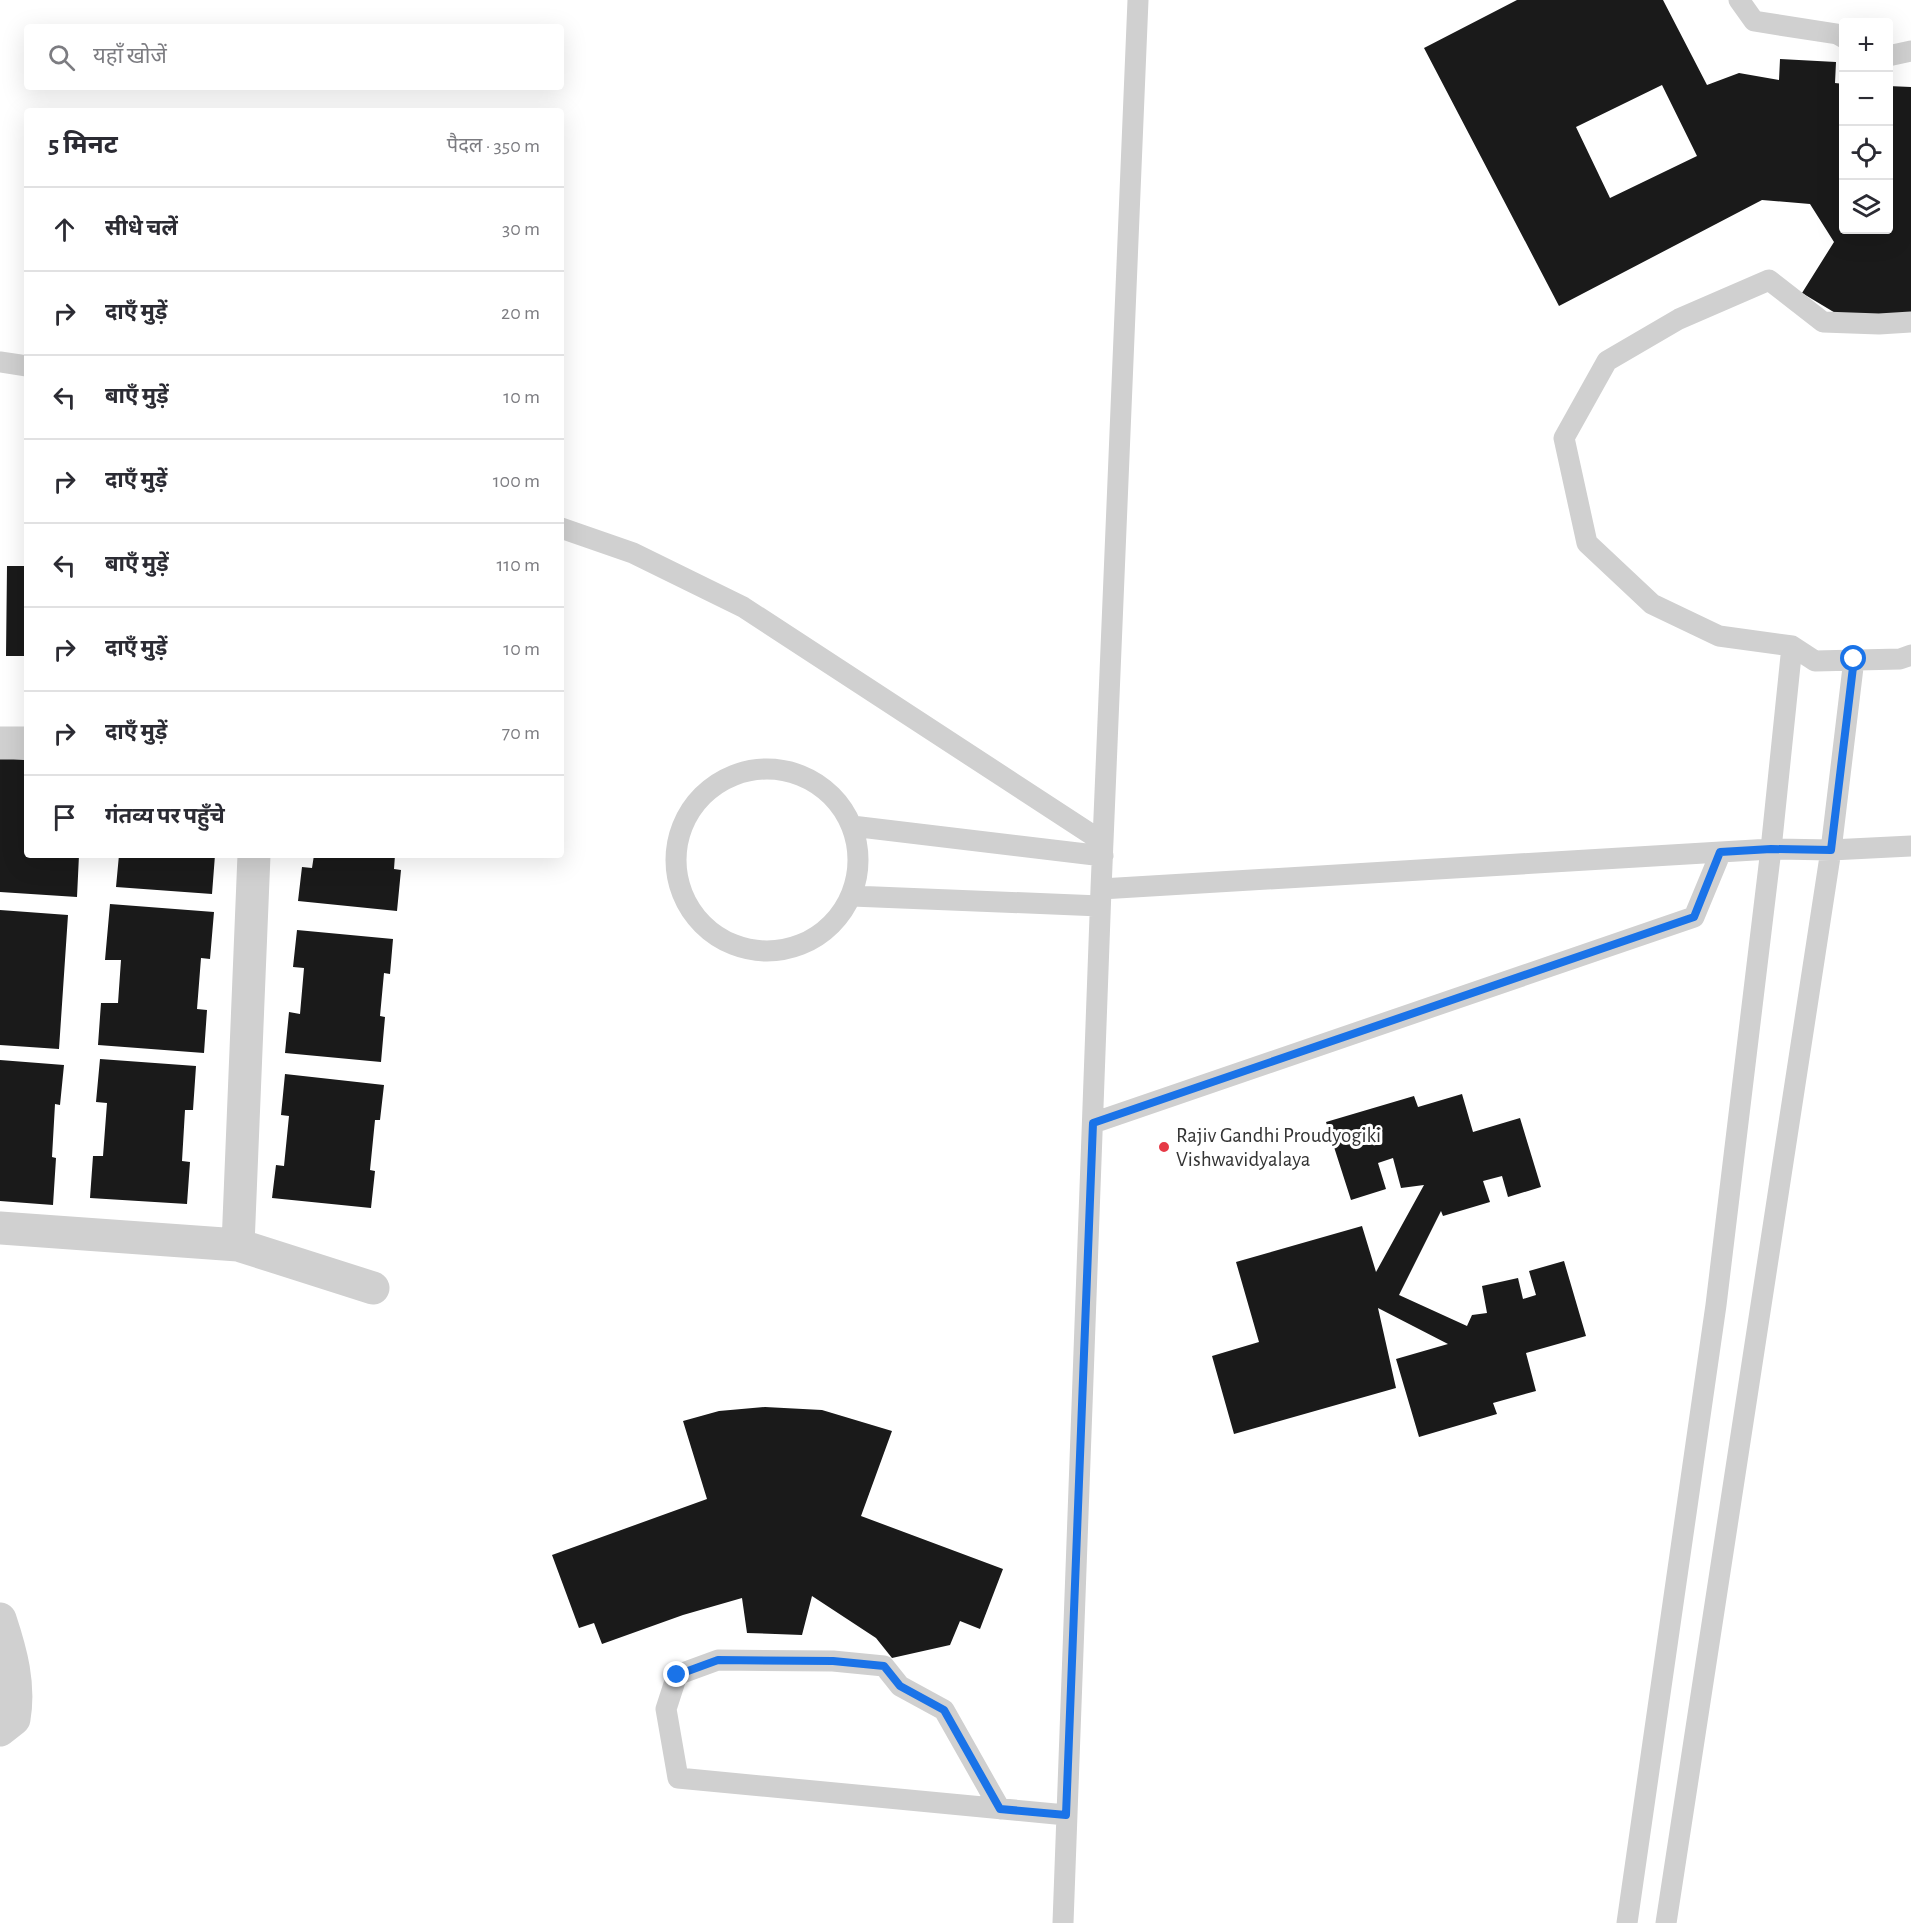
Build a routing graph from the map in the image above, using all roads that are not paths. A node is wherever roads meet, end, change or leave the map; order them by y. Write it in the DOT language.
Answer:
graph roads {
  1 [pos="1138,0"];
  2 [pos="1739,0"];
  3 [pos="1839,35"];
  4 [pos="1911,51"];
  5 [pos="1893,55"];
  6 [pos="1911,322"];
  7 [pos="0,362"];
  8 [pos="24,366"];
  9 [pos="564,529"];
  10 [pos="1792,646"];
  11 [pos="1911,655"];
  12 [pos="1854,659"];
  13 [pos="0,743"];
  14 [pos="24,743"];
  15 [pos="852,826"];
  16 [pos="1911,846"];
  17 [pos="1103,849"];
  18 [pos="1771,849"];
  19 [pos="1831,850"];
  20 [pos="1720,852"];
  21 [pos="254,858"];
  22 [pos="852,896"];
  23 [pos="1101,898"];
  24 [pos="1093,1123"];
  25 [pos="0,1228"];
  26 [pos="238,1245"];
  27 [pos="373,1288"];
  28 [pos="0,1619"];
  29 [pos="0,1730"];
  30 [pos="1000,1809"];
  31 [pos="1066,1815"];
  32 [pos="1063,1923"];
  33 [pos="1627,1923"];
  34 [pos="1666,1923"];
  1 -- 17 [label="lane"];
  2 -- 3 [label="lane"];
  4 -- 5 [label="lane"];
  6 -- 10 [label="lane"];
  7 -- 8 [label="lane"];
  9 -- 17 [label="lane"];
  10 -- 12 [label="lane"];
  10 -- 18 [label="lane"];
  11 -- 12 [label="lane"];
  12 -- 19 [label="lane"];
  13 -- 14 [label="street"];
  15 -- 17 [label="lane"];
  15 -- 22 [label="lane"];
  15 -- 22 [label="lane"];
  16 -- 19 [label="lane"];
  17 -- 23 [label="lane"];
  18 -- 19 [label="lane"];
  18 -- 20 [label="lane"];
  18 -- 33 [label="lane"];
  19 -- 34 [label="lane"];
  20 -- 23 [label="lane"];
  20 -- 24 [label="lane"];
  21 -- 26 [label="street"];
  22 -- 23 [label="lane"];
  23 -- 24 [label="lane"];
  24 -- 31 [label="lane"];
  25 -- 26 [label="street"];
  26 -- 27 [label="street"];
  28 -- 29 [label="street"];
  30 -- 30 [label="lane"];
  30 -- 31 [label="lane"];
  31 -- 32 [label="lane"];
}
